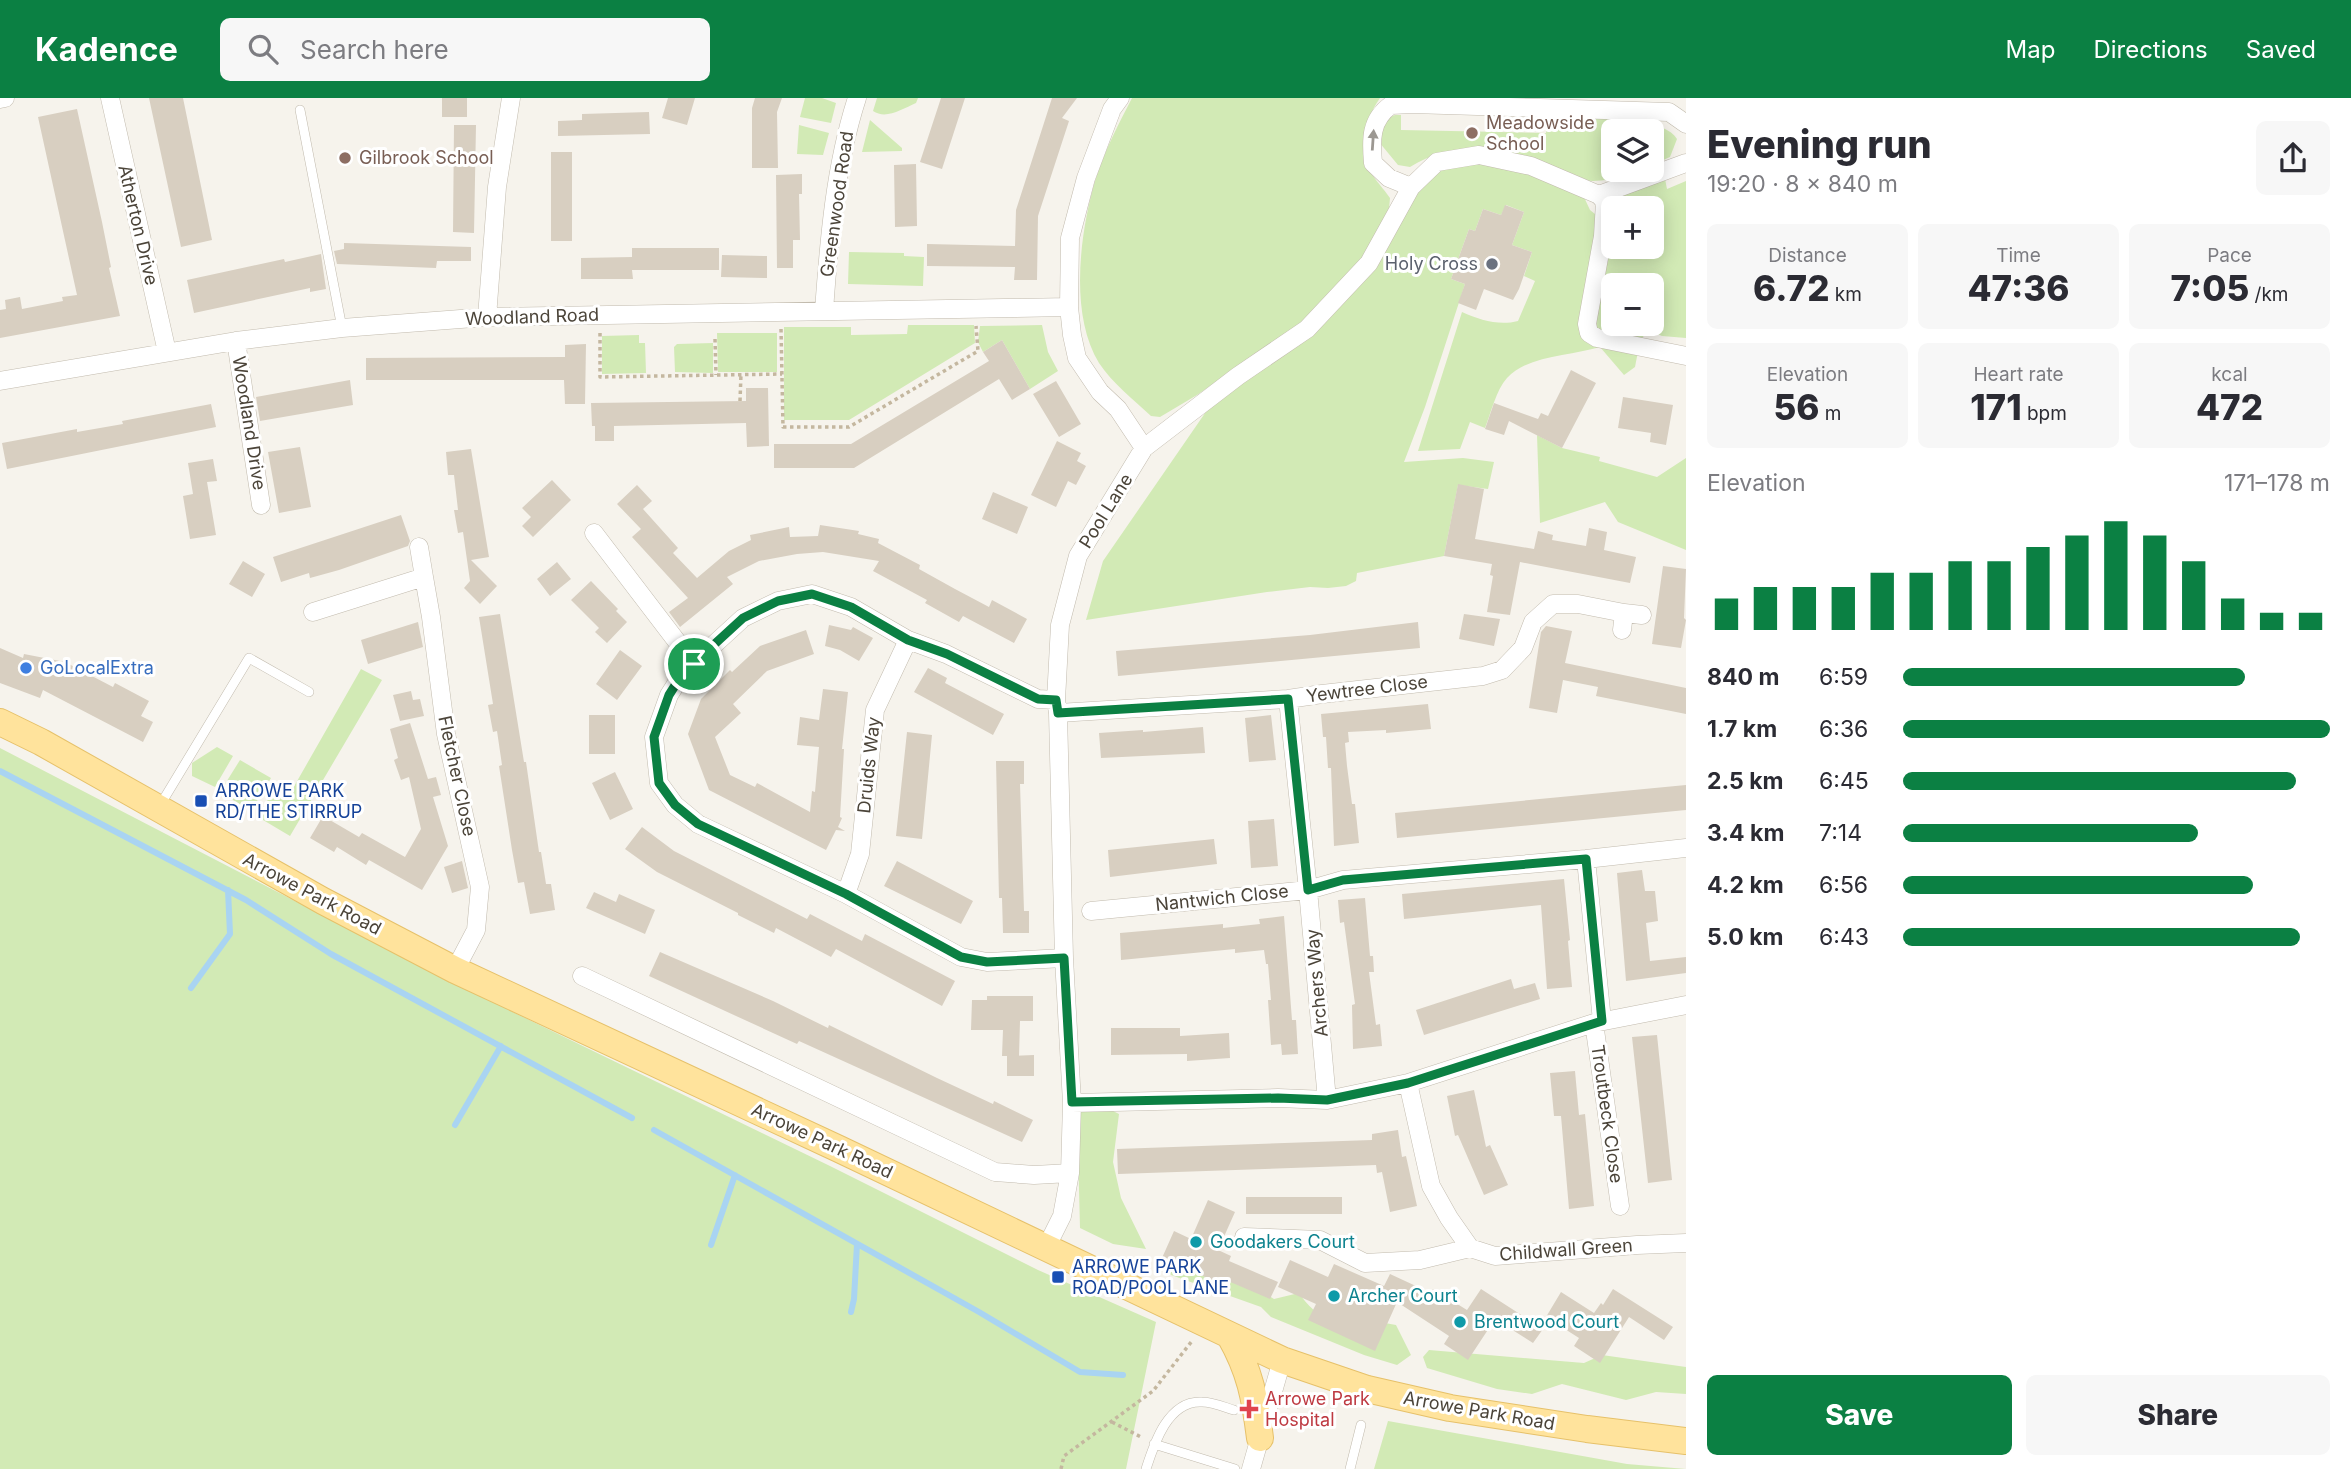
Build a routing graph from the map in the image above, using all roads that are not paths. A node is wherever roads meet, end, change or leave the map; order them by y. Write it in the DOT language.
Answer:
graph roads {
  1 [pos="110,98"];
  2 [pos="511,98"];
  3 [pos="857,98"];
  4 [pos="1120,98"];
  5 [pos="300,110"];
  6 [pos="1686,124"];
  7 [pos="1686,163"];
  8 [pos="1411,187"];
  9 [pos="1599,195"];
  10 [pos="1069,307"];
  11 [pos="824,311"];
  12 [pos="487,317"];
  13 [pos="342,328"];
  14 [pos="236,341"];
  15 [pos="167,352"];
  16 [pos="1686,356"];
  17 [pos="0,382"];
  18 [pos="1144,448"];
  19 [pos="261,505"];
  20 [pos="594,533"];
  21 [pos="419,547"];
  22 [pos="424,577"];
  23 [pos="313,612"];
  24 [pos="1642,615"];
  25 [pos="908,640"];
  26 [pos="694,664"];
  27 [pos="309,692"];
  28 [pos="1288,699"];
  29 [pos="1057,707"];
  30 [pos="0,722"];
  31 [pos="158,809"];
  32 [pos="1686,848"];
  33 [pos="1586,859"];
  34 [pos="1308,890"];
  35 [pos="846,894"];
  36 [pos="1091,911"];
  37 [pos="1064,958"];
  38 [pos="455,970"];
  39 [pos="582,976"];
  40 [pos="1686,1005"];
  41 [pos="1598,1022"];
  42 [pos="1408,1083"];
  43 [pos="1327,1100"];
  44 [pos="1072,1102"];
  45 [pos="1070,1173"];
  46 [pos="1620,1206"];
  47 [pos="1244,1237"];
  48 [pos="1686,1243"];
  49 [pos="1046,1248"];
  50 [pos="1470,1248"];
  51 [pos="1230,1336"];
  52 [pos="1282,1360"];
  53 [pos="1234,1410"];
  54 [pos="1361,1424"];
  55 [pos="1260,1438"];
  56 [pos="1686,1441"];
  57 [pos="1154,1444"];
  58 [pos="1146,1469"];
  59 [pos="1236,1469"];
  60 [pos="1251,1469"];
  61 [pos="1350,1469"];
  1 -- 15 [label="street, Atherton Drive"];
  2 -- 12 [label="street"];
  3 -- 11 [label="street, Greenwood Road"];
  4 -- 10 [label="street"];
  5 -- 13 [label="lane"];
  8 -- 6 [label="street, one-way"];
  7 -- 9 [label="street"];
  8 -- 9 [label="street, Pool Lane"];
  8 -- 18 [label="street, Pool Lane"];
  9 -- 16 [label="street"];
  10 -- 11 [label="street, Woodland Road"];
  10 -- 18 [label="street"];
  11 -- 12 [label="street, Woodland Road"];
  12 -- 13 [label="street, Woodland Road"];
  13 -- 14 [label="street, Woodland Road"];
  14 -- 15 [label="street, Woodland Road"];
  14 -- 19 [label="street, Woodland Drive"];
  15 -- 17 [label="street, Woodland Road"];
  18 -- 29 [label="street, Pool Lane"];
  20 -- 26 [label="street"];
  21 -- 22 [label="street, Fletcher Close"];
  22 -- 23 [label="street"];
  22 -- 38 [label="street, Fletcher Close"];
  24 -- 28 [label="street, Yewtree Close"];
  25 -- 26 [label="street, Yewtree Close"];
  25 -- 29 [label="street, Yewtree Close"];
  25 -- 35 [label="street, Druids Way"];
  26 -- 35 [label="street, Yewtree Close"];
  27 -- 31 [label="lane"];
  28 -- 29 [label="street, Yewtree Close"];
  28 -- 34 [label="street, Archers Way"];
  29 -- 37 [label="street, Pool Lane"];
  30 -- 31 [label="main road, Arrowe Park Road"];
  31 -- 38 [label="main road, Arrowe Park Road"];
  32 -- 33 [label="street, Nantwich Close"];
  33 -- 34 [label="street, Nantwich Close"];
  33 -- 41 [label="street, Troutbeck Close"];
  34 -- 36 [label="street, Nantwich Close"];
  34 -- 43 [label="street, Archers Way"];
  35 -- 37 [label="street, Yewtree Close"];
  37 -- 44 [label="street, Pool Lane"];
  38 -- 49 [label="main road, Arrowe Park Road"];
  39 -- 45 [label="street"];
  40 -- 41 [label="street"];
  41 -- 42 [label="street"];
  41 -- 46 [label="street, Troutbeck Close"];
  42 -- 43 [label="street"];
  42 -- 50 [label="street"];
  43 -- 44 [label="street"];
  44 -- 45 [label="street, Pool Lane"];
  45 -- 49 [label="street, Pool Lane"];
  47 -- 50 [label="street, Childwall Green"];
  48 -- 50 [label="street, Childwall Green"];
  49 -- 51 [label="main road, Arrowe Park Road"];
  51 -- 52 [label="main road, Arrowe Park Road"];
  51 -- 55 [label="main road"];
  52 -- 55 [label="street"];
  52 -- 56 [label="main road, Arrowe Park Road"];
  53 -- 57 [label="lane"];
  54 -- 61 [label="lane"];
  55 -- 60 [label="street"];
  57 -- 58 [label="lane"];
  57 -- 59 [label="lane"];
}
